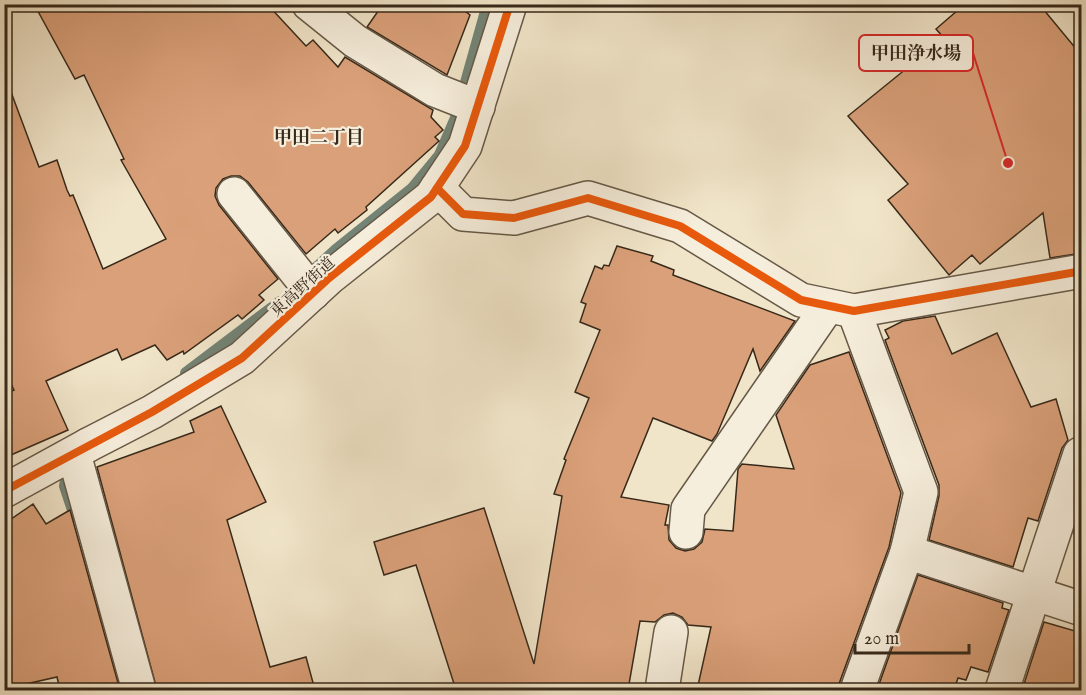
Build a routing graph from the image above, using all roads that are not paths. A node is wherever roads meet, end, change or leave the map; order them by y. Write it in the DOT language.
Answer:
graph roads {
  1 [pos="309,4"];
  2 [pos="510,4"];
  3 [pos="478,107"];
  4 [pos="437,188"];
  5 [pos="234,194"];
  6 [pos="1082,271"];
  7 [pos="313,293"];
  8 [pos="841,309"];
  9 [pos="81,450"];
  10 [pos="1080,454"];
  11 [pos="4,490"];
  12 [pos="686,532"];
  13 [pos="907,552"];
  14 [pos="1034,594"];
  15 [pos="1082,609"];
  16 [pos="671,632"];
  17 [pos="139,690"];
  18 [pos="662,690"];
  19 [pos="856,690"];
  20 [pos="1002,690"];
  1 -- 3 [label="street"];
  2 -- 3 [label="street, 東高野街道"];
  3 -- 4 [label="street, 東高野街道"];
  4 -- 7 [label="street, 東高野街道"];
  4 -- 8 [label="street"];
  5 -- 7 [label="street"];
  6 -- 8 [label="street"];
  7 -- 9 [label="street, 東高野街道"];
  8 -- 12 [label="street"];
  8 -- 13 [label="street"];
  9 -- 11 [label="street, 東高野街道"];
  9 -- 17 [label="street"];
  10 -- 14 [label="street"];
  13 -- 14 [label="street"];
  13 -- 19 [label="street"];
  14 -- 15 [label="street"];
  14 -- 20 [label="street"];
  16 -- 18 [label="street"];
}
